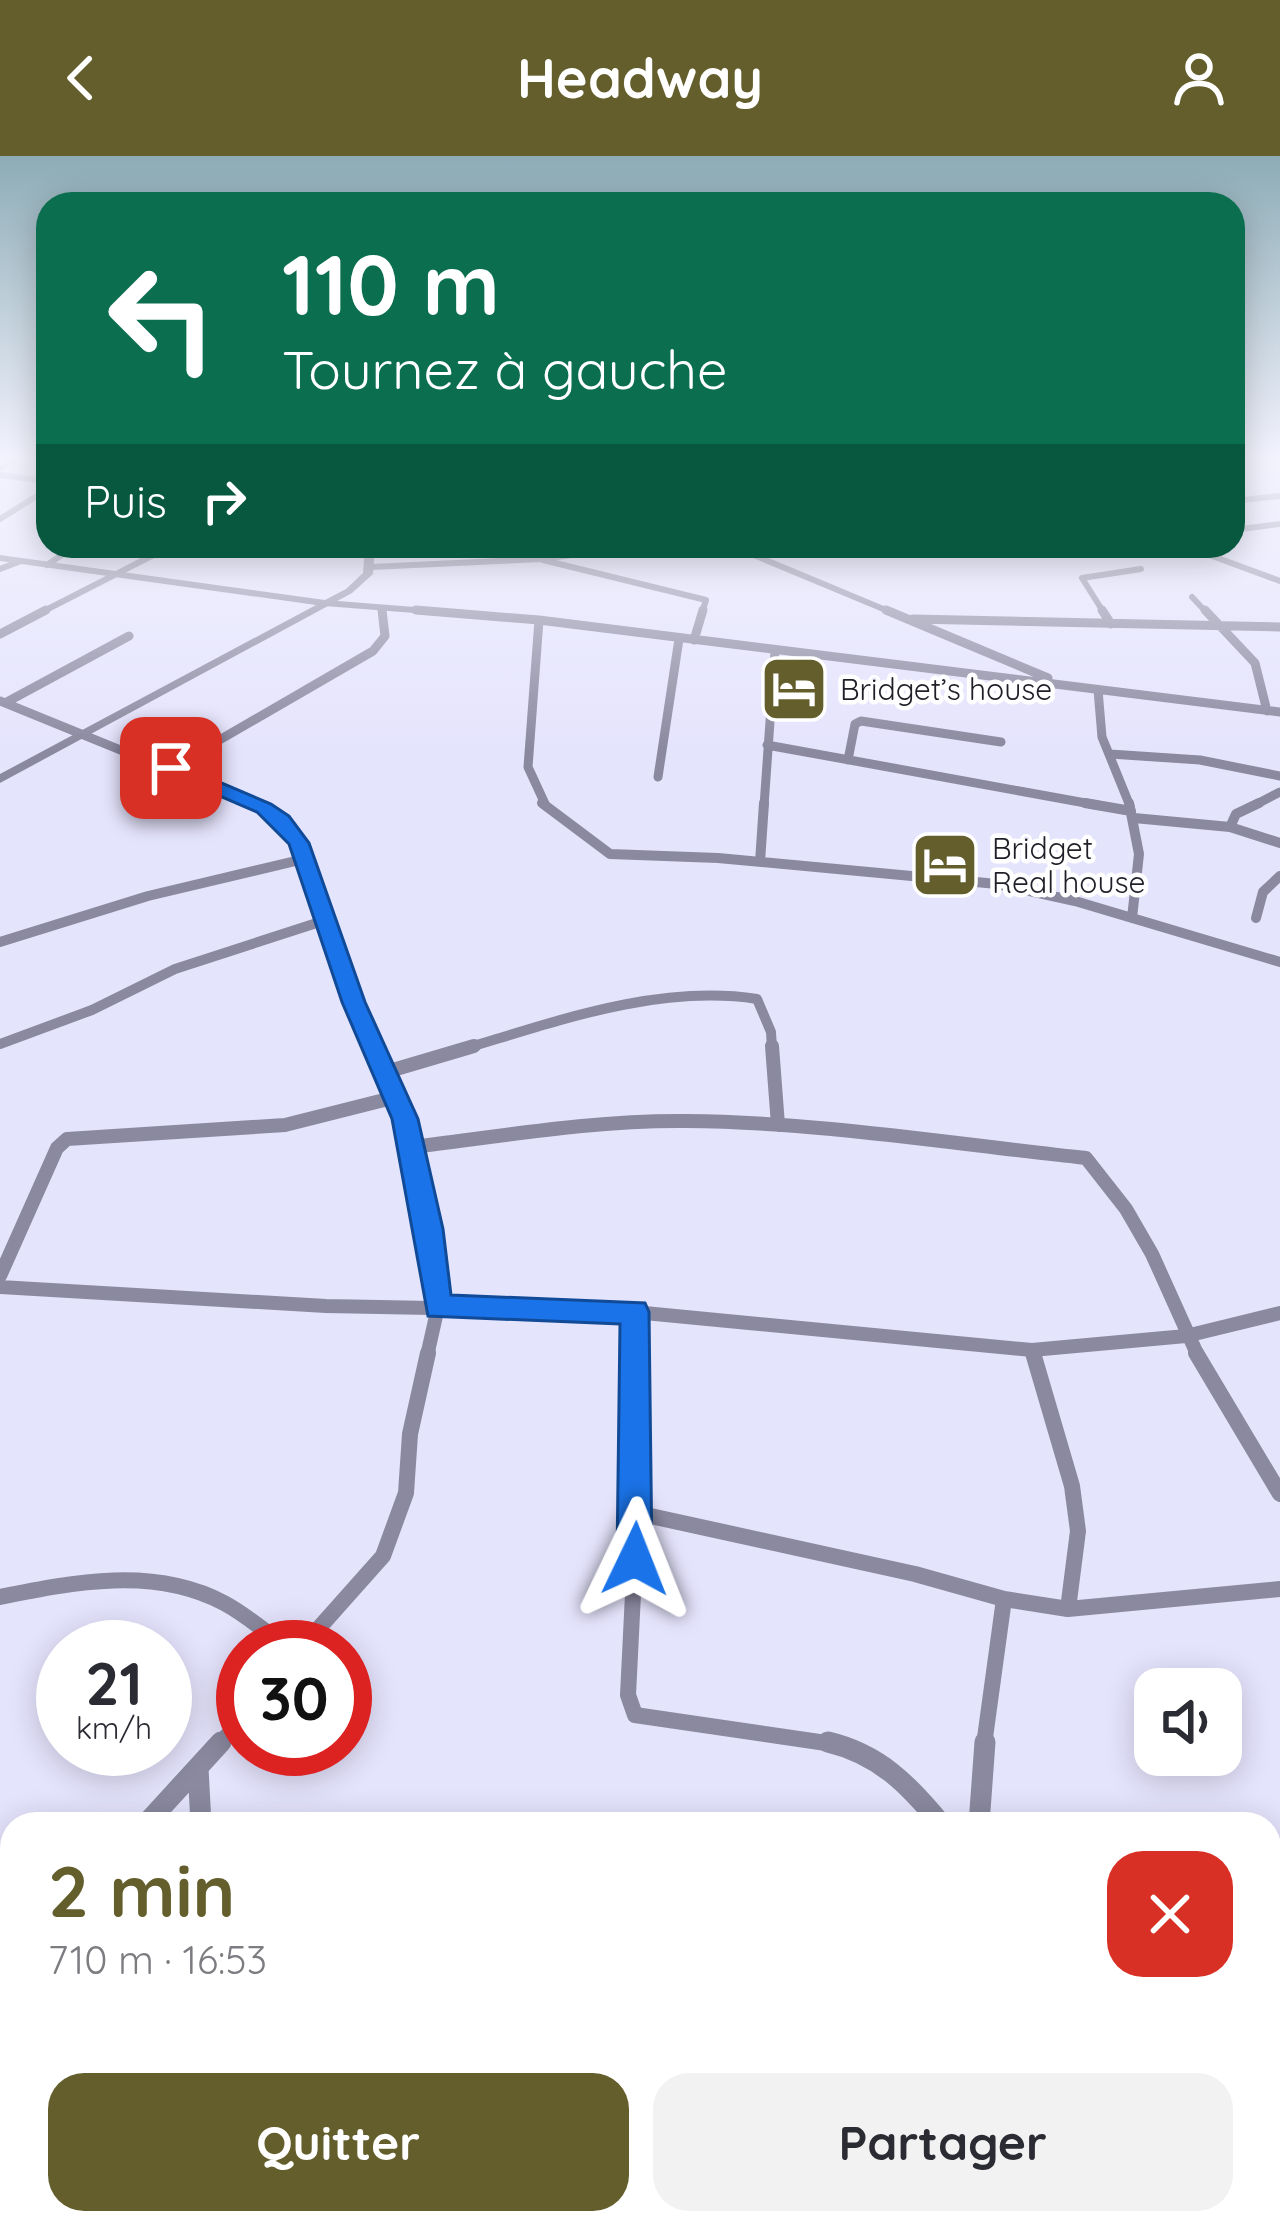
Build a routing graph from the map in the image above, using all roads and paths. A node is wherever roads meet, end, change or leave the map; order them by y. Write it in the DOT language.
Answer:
graph roads {
  1 [pos="0,558"];
  2 [pos="57,558"];
  3 [pos="148,558"];
  4 [pos="371,558"];
  5 [pos="549,558"];
  6 [pos="762,558"];
  7 [pos="1218,558"];
  8 [pos="542,559"];
  9 [pos="21,561"];
  10 [pos="47,565"];
  11 [pos="371,567"];
  12 [pos="0,569"];
  13 [pos="1141,569"];
  14 [pos="117,574"];
  15 [pos="1280,581"];
  16 [pos="1192,597"];
  17 [pos="325,603"];
  18 [pos="382,609"];
  19 [pos="913,619"];
  20 [pos="539,620"];
  21 [pos="1111,624"];
  22 [pos="1216,626"];
  23 [pos="1280,627"];
  24 [pos="0,634"];
  25 [pos="129,636"];
  26 [pos="679,638"];
  27 [pos="694,640"];
  28 [pos="775,651"];
  29 [pos="1064,685"];
  30 [pos="1097,690"];
  31 [pos="2,702"];
  32 [pos="1267,711"];
  33 [pos="1280,712"];
  34 [pos="85,732"];
  35 [pos="1001,742"];
  36 [pos="766,745"];
  37 [pos="1110,754"];
  38 [pos="848,760"];
  39 [pos="171,768"];
  40 [pos="1280,776"];
  41 [pos="658,777"];
  42 [pos="0,779"];
  43 [pos="1280,792"];
  44 [pos="1133,814"];
  45 [pos="1230,827"];
  46 [pos="1280,843"];
  47 [pos="304,860"];
  48 [pos="760,862"];
  49 [pos="1280,876"];
  50 [pos="1132,918"];
  51 [pos="1256,918"];
  52 [pos="326,920"];
  53 [pos="0,942"];
  54 [pos="1280,962"];
  55 [pos="0,1044"];
  56 [pos="386,1072"];
  57 [pos="396,1097"];
  58 [pos="778,1126"];
  59 [pos="413,1148"];
  60 [pos="0,1276"];
  61 [pos="0,1286"];
  62 [pos="438,1307"];
  63 [pos="634,1312"];
  64 [pos="1280,1312"];
  65 [pos="1186,1336"];
  66 [pos="1032,1350"];
  67 [pos="1280,1494"];
  68 [pos="637,1513"];
  69 [pos="1280,1588"];
  70 [pos="0,1597"];
  71 [pos="1004,1600"];
  72 [pos="1068,1609"];
  73 [pos="247,1620"];
  74 [pos="326,1620"];
  75 [pos="216,1748"];
  76 [pos="198,1768"];
  77 [pos="157,1812"];
  78 [pos="200,1812"];
  79 [pos="930,1812"];
  80 [pos="980,1812"];
  1 -- 9 [label="street"];
  2 -- 10 [label="street"];
  3 -- 14 [label="street"];
  4 -- 11 [label="street"];
  5 -- 8 [label="street"];
  6 -- 19 [label="street"];
  7 -- 15 [label="street"];
  8 -- 11 [label="street"];
  8 -- 27 [label="street"];
  9 -- 10 [label="street"];
  9 -- 12 [label="street"];
  10 -- 14 [label="street"];
  11 -- 17 [label="street"];
  13 -- 21 [label="street"];
  14 -- 17 [label="street"];
  14 -- 24 [label="street"];
  16 -- 22 [label="street"];
  17 -- 18 [label="street"];
  17 -- 34 [label="street"];
  18 -- 20 [label="street"];
  18 -- 39 [label="street"];
  19 -- 21 [label="street"];
  19 -- 29 [label="street"];
  20 -- 26 [label="street"];
  20 -- 48 [label="street"];
  21 -- 22 [label="street"];
  22 -- 23 [label="street"];
  22 -- 32 [label="street"];
  25 -- 31 [label="street"];
  26 -- 27 [label="street"];
  26 -- 41 [label="street"];
  27 -- 28 [label="street"];
  28 -- 29 [label="street"];
  28 -- 36 [label="street"];
  29 -- 30 [label="street"];
  30 -- 32 [label="street"];
  30 -- 37 [label="street"];
  31 -- 34 [label="street"];
  32 -- 33 [label="street"];
  34 -- 39 [label="street"];
  34 -- 42 [label="street"];
  35 -- 38 [label="street"];
  36 -- 38 [label="street"];
  36 -- 48 [label="street"];
  37 -- 40 [label="street"];
  37 -- 44 [label="street"];
  38 -- 44 [label="street"];
  39 -- 47 [label="street"];
  43 -- 45 [label="street"];
  44 -- 45 [label="street"];
  44 -- 50 [label="street"];
  45 -- 46 [label="street"];
  47 -- 52 [label="street"];
  47 -- 53 [label="street"];
  48 -- 50 [label="street"];
  49 -- 51 [label="street"];
  50 -- 54 [label="street"];
  52 -- 55 [label="street"];
  52 -- 56 [label="street"];
  56 -- 57 [label="street"];
  56 -- 58 [label="street"];
  57 -- 59 [label="street"];
  57 -- 60 [label="street"];
  58 -- 59 [label="street"];
  58 -- 65 [label="street"];
  59 -- 62 [label="street"];
  61 -- 62 [label="street"];
  62 -- 63 [label="street"];
  62 -- 74 [label="street"];
  63 -- 66 [label="street"];
  63 -- 68 [label="street"];
  64 -- 65 [label="street"];
  65 -- 66 [label="street"];
  65 -- 67 [label="street"];
  66 -- 72 [label="street"];
  68 -- 71 [label="street"];
  68 -- 79 [label="street"];
  69 -- 72 [label="street"];
  70 -- 73 [label="street"];
  71 -- 72 [label="street"];
  71 -- 80 [label="street"];
  75 -- 76 [label="street"];
  76 -- 77 [label="street"];
  76 -- 78 [label="street"];
}
